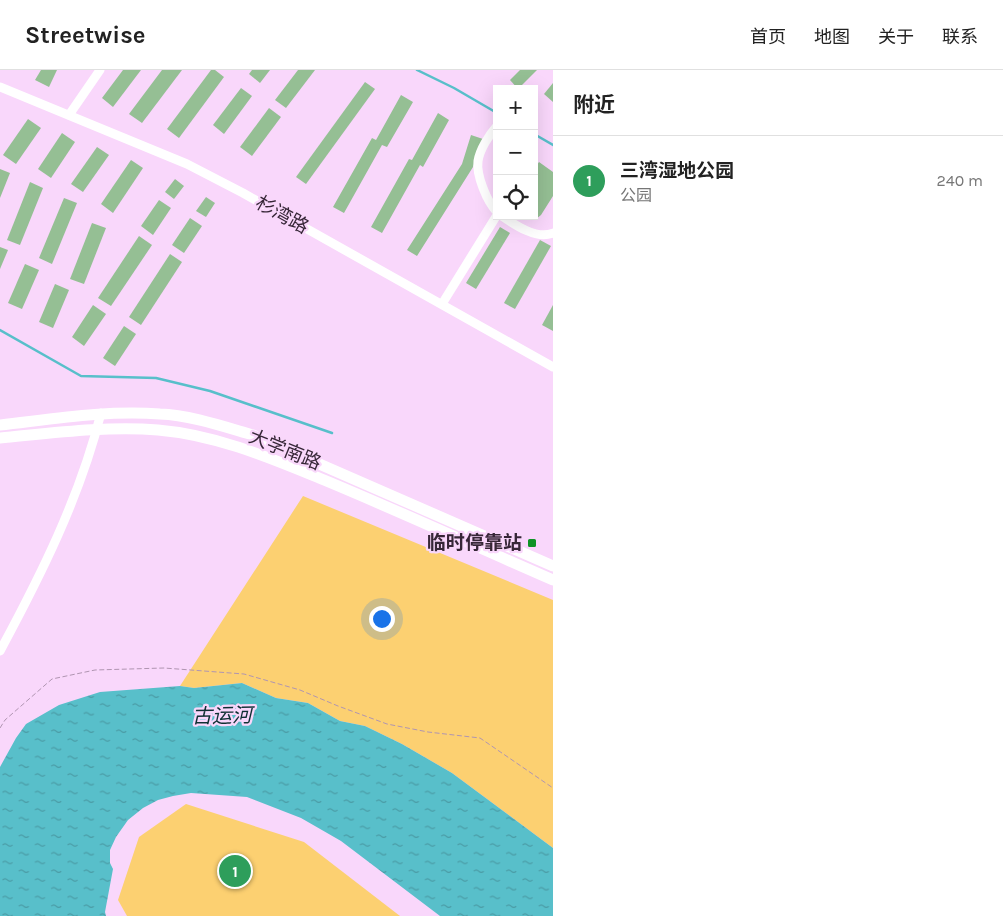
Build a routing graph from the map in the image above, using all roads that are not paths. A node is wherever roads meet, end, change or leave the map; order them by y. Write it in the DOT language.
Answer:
graph roads {
  1 [pos="100,70"];
  2 [pos="0,87"];
  3 [pos="69,115"];
  4 [pos="494,130"];
  5 [pos="493,209"];
  6 [pos="493,220"];
  7 [pos="509,220"];
  8 [pos="553,233"];
  9 [pos="442,304"];
  10 [pos="553,367"];
  11 [pos="101,413"];
  12 [pos="0,425"];
  13 [pos="97,429"];
  14 [pos="0,438"];
  15 [pos="553,566"];
  16 [pos="553,580"];
  17 [pos="0,650"];
  1 -- 3 [label="street"];
  2 -- 3 [label="street, 杉湾路"];
  3 -- 9 [label="street, 杉湾路"];
  4 -- 5 [label="street"];
  6 -- 9 [label="street"];
  7 -- 8 [label="street"];
  9 -- 10 [label="street, 杉湾路"];
  11 -- 12 [label="main road, 大学南路"];
  11 -- 13 [label="street"];
  11 -- 15 [label="main road, 大学南路"];
  13 -- 14 [label="main road, 大学南路"];
  13 -- 16 [label="main road, 大学南路"];
  13 -- 17 [label="street"];
}
